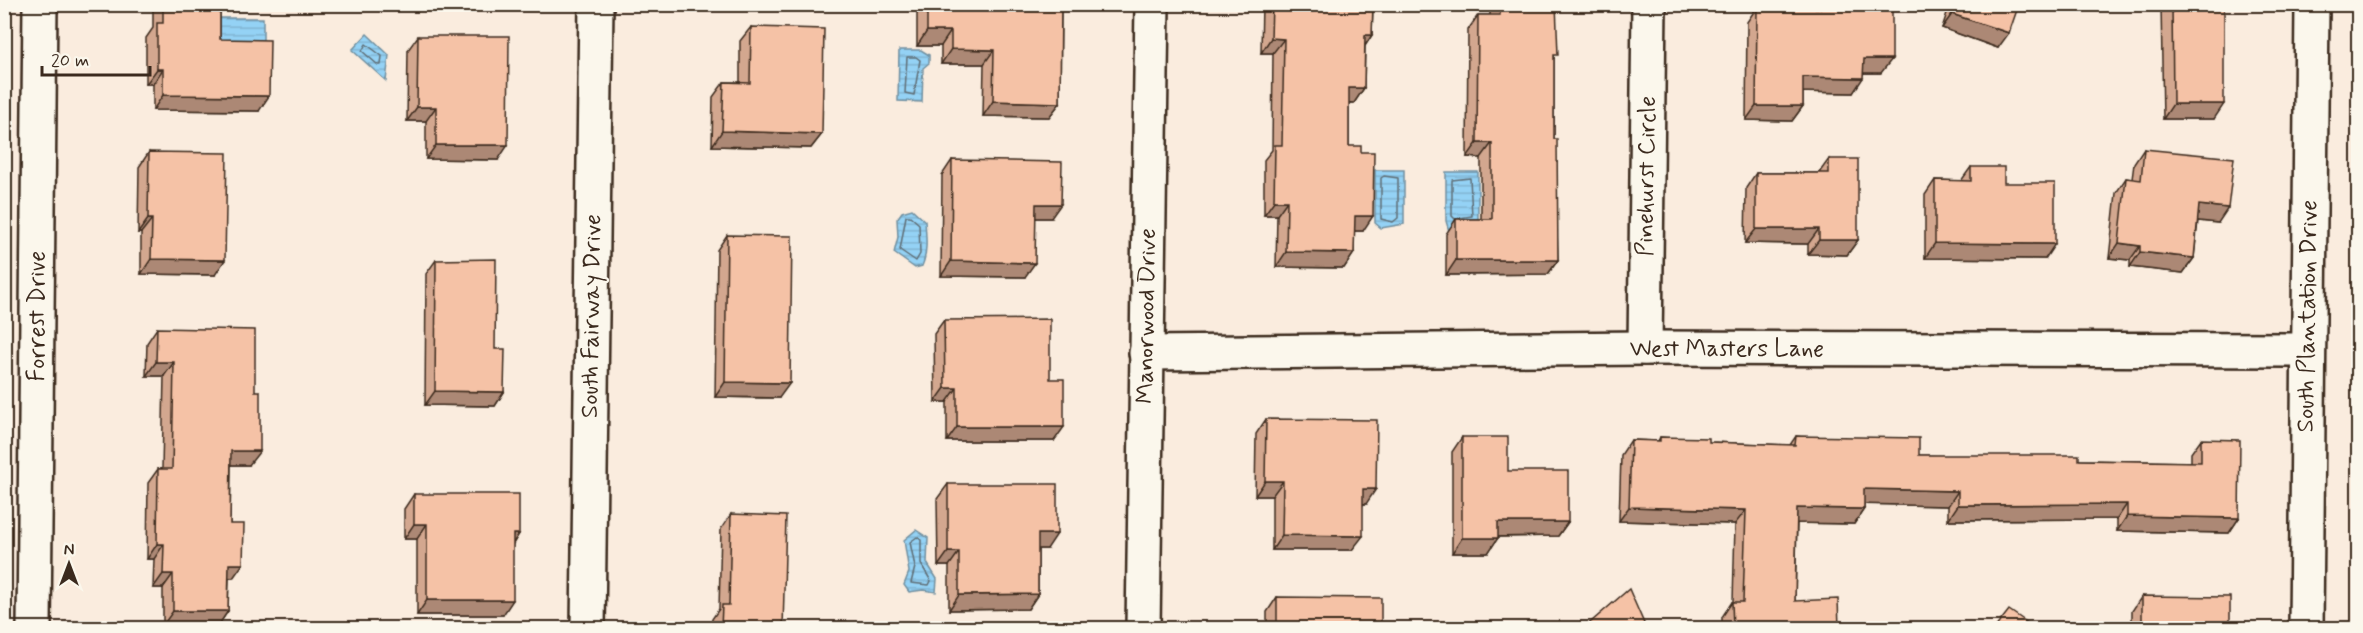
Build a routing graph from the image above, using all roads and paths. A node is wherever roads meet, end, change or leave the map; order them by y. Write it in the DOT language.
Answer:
graph roads {
  1 [pos="40,4"];
  2 [pos="596,4"];
  3 [pos="1152,4"];
  4 [pos="1649,4"];
  5 [pos="2312,4"];
  6 [pos="1645,348"];
  7 [pos="2308,350"];
  8 [pos="1146,353"];
  9 [pos="34,628"];
  10 [pos="588,628"];
  11 [pos="1143,628"];
  12 [pos="2306,628"];
  1 -- 9 [label="street, Forrest Drive"];
  2 -- 10 [label="street, South Fairway Drive"];
  3 -- 8 [label="street, Manorwood Drive"];
  4 -- 6 [label="street, Pinehurst Circle"];
  5 -- 7 [label="street, South Plantation Drive"];
  6 -- 7 [label="street, West Masters Lane"];
  6 -- 8 [label="street, West Masters Lane"];
  7 -- 12 [label="street, South Plantation Drive"];
  8 -- 11 [label="street, Manorwood Drive"];
}
